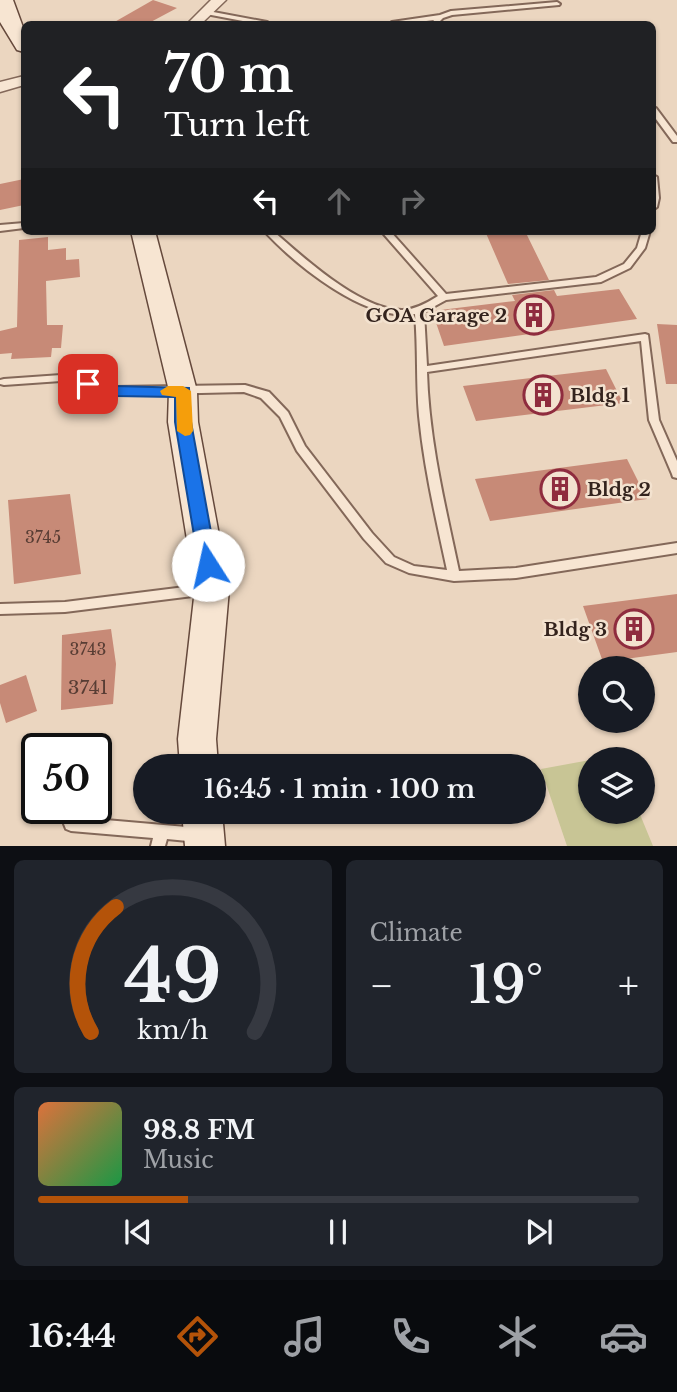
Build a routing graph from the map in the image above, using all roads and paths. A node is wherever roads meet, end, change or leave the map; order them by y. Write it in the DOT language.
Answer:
graph roads {
  1 [pos="3,0"];
  2 [pos="219,0"];
  3 [pos="557,4"];
  4 [pos="208,13"];
  5 [pos="440,17"];
  6 [pos="198,21"];
  7 [pos="251,21"];
  8 [pos="413,21"];
  9 [pos="437,21"];
  10 [pos="21,41"];
  11 [pos="21,81"];
  12 [pos="0,87"];
  13 [pos="656,114"];
  14 [pos="676,140"];
  15 [pos="21,226"];
  16 [pos="0,228"];
  17 [pos="144,235"];
  18 [pos="273,235"];
  19 [pos="388,235"];
  20 [pos="645,235"];
  21 [pos="444,297"];
  22 [pos="419,311"];
  23 [pos="421,370"];
  24 [pos="4,382"];
  25 [pos="183,391"];
  26 [pos="677,474"];
  27 [pos="677,548"];
  28 [pos="454,576"];
  29 [pos="212,589"];
  30 [pos="0,609"];
  31 [pos="198,754"];
  32 [pos="71,824"];
  33 [pos="204,831"];
  34 [pos="160,839"];
  1 -- 10 [label="main road"];
  2 -- 4 [label="street"];
  3 -- 5 [label="lane"];
  4 -- 6 [label="street"];
  4 -- 7 [label="lane"];
  5 -- 8 [label="lane"];
  5 -- 9 [label="lane"];
  11 -- 12 [label="street"];
  13 -- 14 [label="lane"];
  15 -- 16 [label="lane"];
  17 -- 25 [label="main road"];
  18 -- 22 [label="lane"];
  19 -- 21 [label="lane"];
  20 -- 21 [label="lane"];
  21 -- 22 [label="lane"];
  22 -- 23 [label="lane"];
  23 -- 26 [label="lane"];
  23 -- 28 [label="lane"];
  24 -- 25 [label="lane"];
  25 -- 28 [label="lane"];
  25 -- 29 [label="main road"];
  27 -- 28 [label="lane"];
  29 -- 30 [label="lane"];
  29 -- 31 [label="main road"];
  32 -- 34 [label="lane"];
  33 -- 34 [label="lane"];
}
